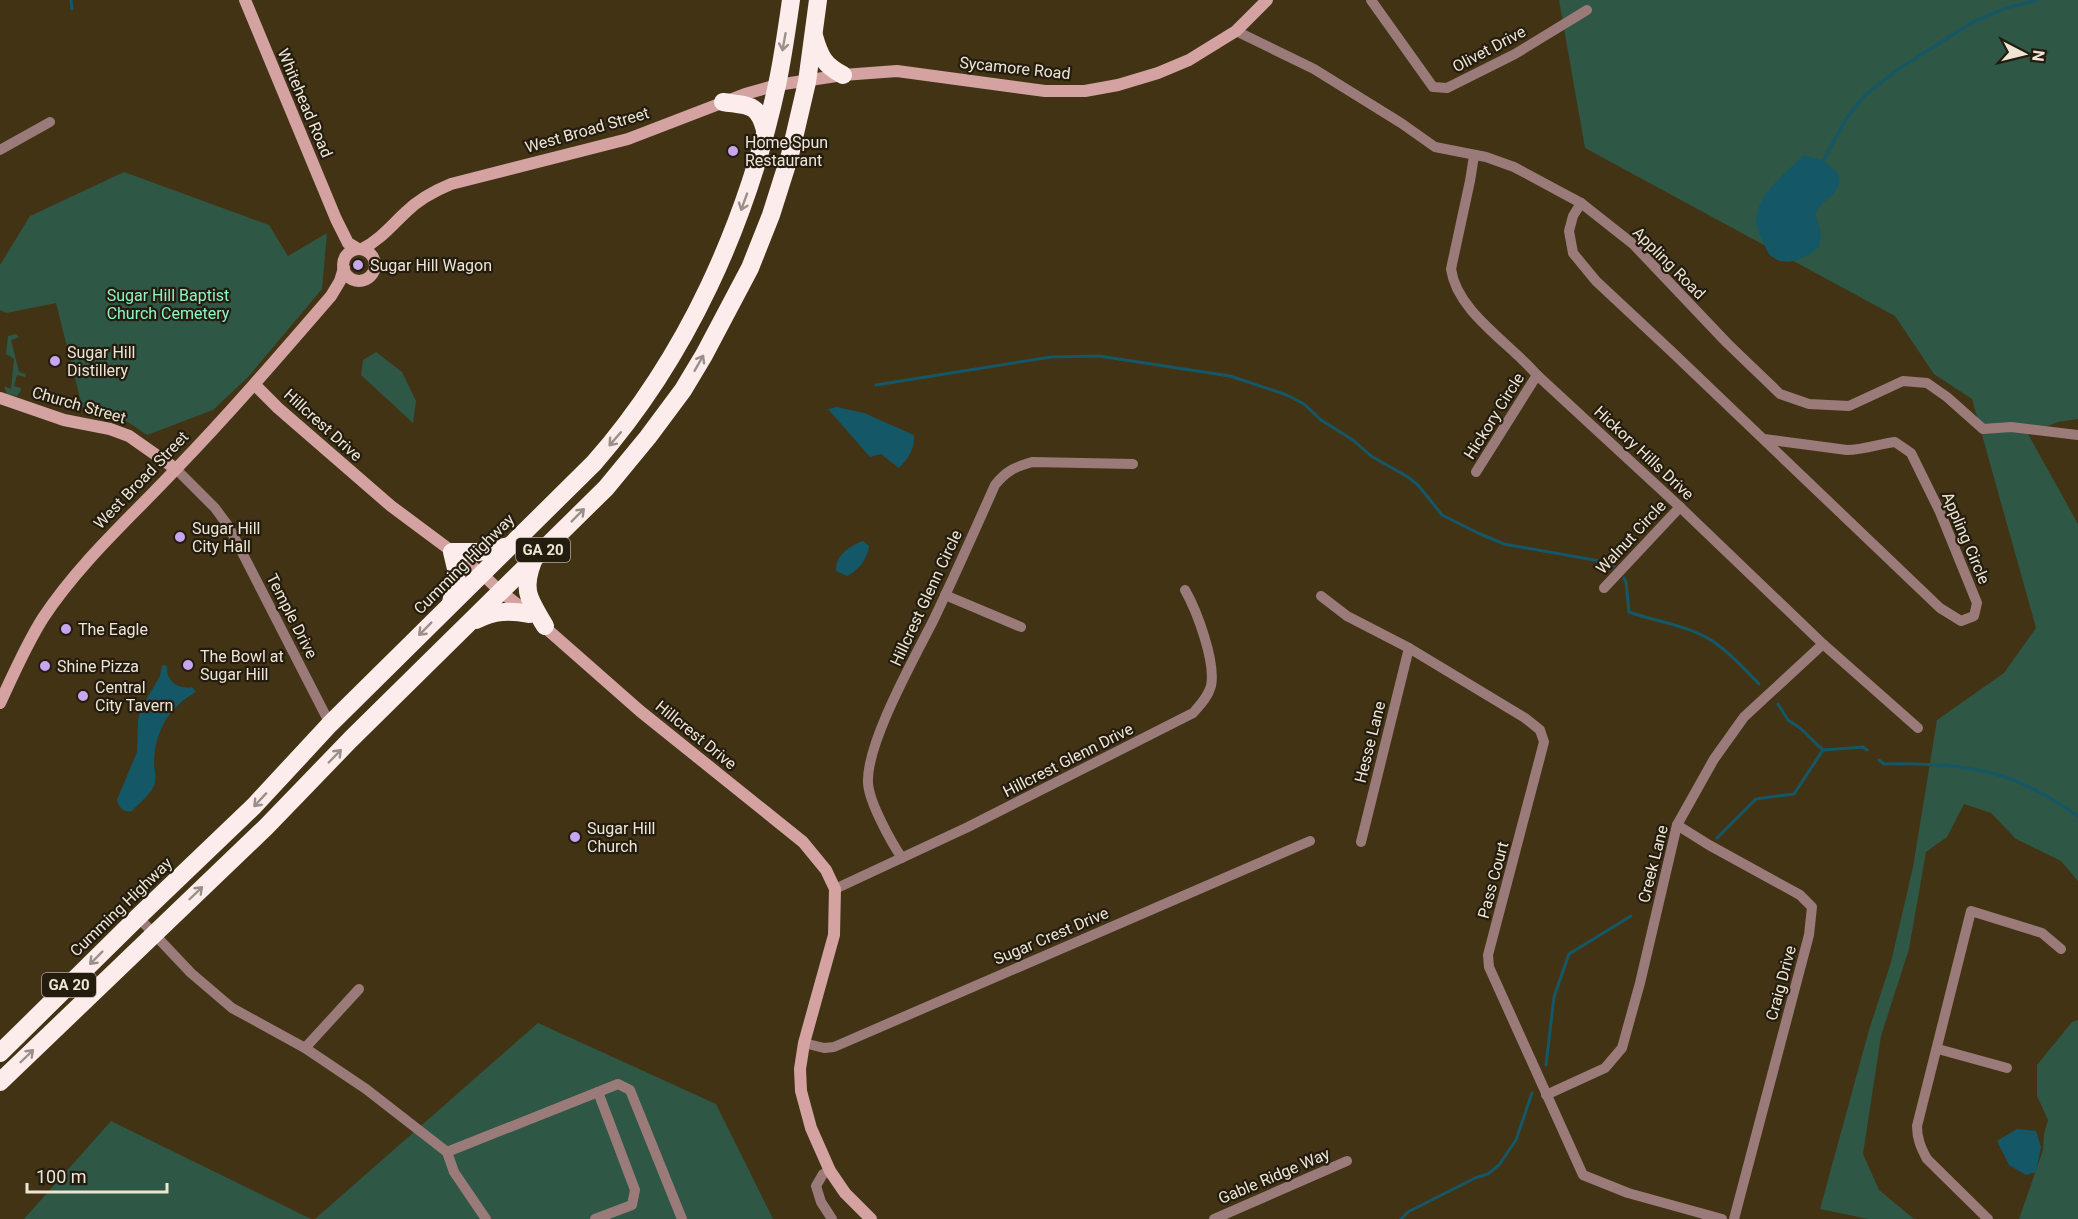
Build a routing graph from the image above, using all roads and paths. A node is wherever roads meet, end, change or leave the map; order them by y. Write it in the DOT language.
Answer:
graph roads {
  1 [pos="245,0"];
  2 [pos="791,0"];
  3 [pos="818,0"];
  4 [pos="1267,0"];
  5 [pos="1371,0"];
  6 [pos="1587,10"];
  7 [pos="1236,31"];
  8 [pos="814,33"];
  9 [pos="843,75"];
  10 [pos="807,82"];
  11 [pos="777,85"];
  12 [pos="723,102"];
  13 [pos="50,122"];
  14 [pos="765,130"];
  15 [pos="0,150"];
  16 [pos="1474,156"];
  17 [pos="1581,203"];
  18 [pos="336,219"];
  19 [pos="388,231"];
  20 [pos="360,249"];
  21 [pos="344,263"];
  22 [pos="374,263"];
  23 [pos="359,281"];
  24 [pos="331,296"];
  25 [pos="1537,375"];
  26 [pos="255,385"];
  27 [pos="0,398"];
  28 [pos="2078,435"];
  29 [pos="1764,439"];
  30 [pos="1133,464"];
  31 [pos="176,469"];
  32 [pos="1476,472"];
  33 [pos="1680,507"];
  34 [pos="509,546"];
  35 [pos="452,552"];
  36 [pos="534,559"];
  37 [pos="481,573"];
  38 [pos="1604,588"];
  39 [pos="1185,590"];
  40 [pos="500,591"];
  41 [pos="945,595"];
  42 [pos="1321,596"];
  43 [pos="450,604"];
  44 [pos="529,614"];
  45 [pos="468,623"];
  46 [pos="545,626"];
  47 [pos="1021,627"];
  48 [pos="1823,644"];
  49 [pos="1409,648"];
  50 [pos="0,703"];
  51 [pos="330,724"];
  52 [pos="1918,728"];
  53 [pos="1677,825"];
  54 [pos="1310,841"];
  55 [pos="1361,842"];
  56 [pos="902,858"];
  57 [pos="835,889"];
  58 [pos="138,917"];
  59 [pos="154,933"];
  60 [pos="2061,950"];
  61 [pos="359,990"];
  62 [pos="804,1043"];
  63 [pos="305,1048"];
  64 [pos="1938,1049"];
  65 [pos="0,1053"];
  66 [pos="2007,1068"];
  67 [pos="3,1079"];
  68 [pos="598,1092"];
  69 [pos="1546,1095"];
  70 [pos="447,1152"];
  71 [pos="1347,1161"];
  72 [pos="830,1172"];
  73 [pos="486,1219"];
  74 [pos="596,1219"];
  75 [pos="682,1219"];
  76 [pos="832,1219"];
  77 [pos="871,1219"];
  78 [pos="1214,1219"];
  79 [pos="1722,1219"];
  80 [pos="1734,1219"];
  81 [pos="1989,1219"];
  1 -- 18 [label="street, Whitehead Road"];
  2 -- 11 [label="highway, Cumming Highway / GA 20, one-way"];
  3 -- 8 [label="highway, GA 20"];
  4 -- 7 [label="street, Sycamore Road"];
  5 -- 6 [label="street, Olivet Drive"];
  7 -- 9 [label="street, Sycamore Road"];
  7 -- 16 [label="street, Appling Road"];
  8 -- 9 [label="highway"];
  8 -- 10 [label="highway, GA 20"];
  9 -- 10 [label="street, Sycamore Road"];
  10 -- 11 [label="street, West Broad Street"];
  36 -- 10 [label="highway, GA 20, one-way"];
  11 -- 12 [label="street, West Broad Street"];
  11 -- 14 [label="highway, Cumming Highway / GA 20"];
  12 -- 14 [label="highway"];
  12 -- 19 [label="street, West Broad Street"];
  13 -- 15 [label="street"];
  14 -- 34 [label="highway, Cumming Highway / GA 20, one-way"];
  16 -- 17 [label="street, Appling Road"];
  16 -- 25 [label="street, Hickory Hills Drive"];
  17 -- 28 [label="street, Appling Road"];
  17 -- 29 [label="street, Appling Circle"];
  18 -- 20 [label="street, Whitehead Road"];
  18 -- 21 [label="street, Whitehead Road"];
  19 -- 20 [label="street, West Broad Street"];
  19 -- 22 [label="street, West Broad Street"];
  20 -- 21 [label="street"];
  20 -- 22 [label="street"];
  21 -- 23 [label="street"];
  21 -- 24 [label="street, West Broad Street"];
  22 -- 23 [label="street"];
  23 -- 24 [label="street, West Broad Street"];
  24 -- 26 [label="street, West Broad Street"];
  25 -- 32 [label="street, Hickory Circle"];
  25 -- 33 [label="street, Hickory Hills Drive"];
  26 -- 31 [label="street, West Broad Street"];
  26 -- 35 [label="street, Hillcrest Drive"];
  27 -- 31 [label="street, Church Street"];
  29 -- 29 [label="street, Appling Circle"];
  30 -- 41 [label="street, Hillcrest Glenn Circle"];
  31 -- 50 [label="street, West Broad Street"];
  31 -- 51 [label="street, Temple Drive"];
  33 -- 38 [label="street, Walnut Circle"];
  33 -- 48 [label="street, Hickory Hills Drive"];
  34 -- 35 [label="highway"];
  34 -- 37 [label="highway, Cumming Highway / GA 20"];
  35 -- 37 [label="street, Hillcrest Drive"];
  35 -- 43 [label="highway"];
  36 -- 40 [label="highway, GA 20"];
  36 -- 46 [label="highway"];
  37 -- 40 [label="street, Hillcrest Drive"];
  37 -- 43 [label="highway, Cumming Highway / GA 20"];
  39 -- 56 [label="street, Hillcrest Glenn Drive"];
  40 -- 44 [label="street, Hillcrest Drive"];
  40 -- 45 [label="highway, GA 20"];
  41 -- 47 [label="street"];
  41 -- 56 [label="street, Hillcrest Glenn Circle"];
  42 -- 49 [label="street, Pass Court"];
  43 -- 51 [label="highway, Cumming Highway / GA 20, one-way"];
  44 -- 45 [label="highway"];
  44 -- 46 [label="street, Hillcrest Drive"];
  59 -- 45 [label="highway, GA 20, one-way"];
  46 -- 57 [label="street, Hillcrest Drive"];
  48 -- 52 [label="street, Hickory Hills Drive"];
  48 -- 53 [label="street, Creek Lane"];
  49 -- 55 [label="street, Hesse Lane"];
  49 -- 69 [label="street, Pass Court"];
  51 -- 58 [label="highway, Cumming Highway / GA 20, one-way"];
  53 -- 69 [label="street, Creek Lane"];
  53 -- 80 [label="street, Craig Drive"];
  54 -- 62 [label="street, Sugar Crest Drive"];
  56 -- 57 [label="street, Hillcrest Glenn Drive"];
  57 -- 62 [label="street"];
  58 -- 59 [label="street"];
  58 -- 65 [label="highway, Cumming Highway / GA 20, one-way"];
  59 -- 63 [label="street"];
  67 -- 59 [label="highway, GA 20, one-way"];
  60 -- 64 [label="street"];
  61 -- 63 [label="street"];
  62 -- 72 [label="street"];
  63 -- 70 [label="street"];
  64 -- 66 [label="street"];
  64 -- 81 [label="street"];
  68 -- 70 [label="street"];
  68 -- 74 [label="street"];
  68 -- 75 [label="street"];
  69 -- 79 [label="street, Pass Court"];
  70 -- 73 [label="street"];
  71 -- 78 [label="street, Gable Ridge Way"];
  72 -- 76 [label="street"];
  72 -- 77 [label="street"];
}
